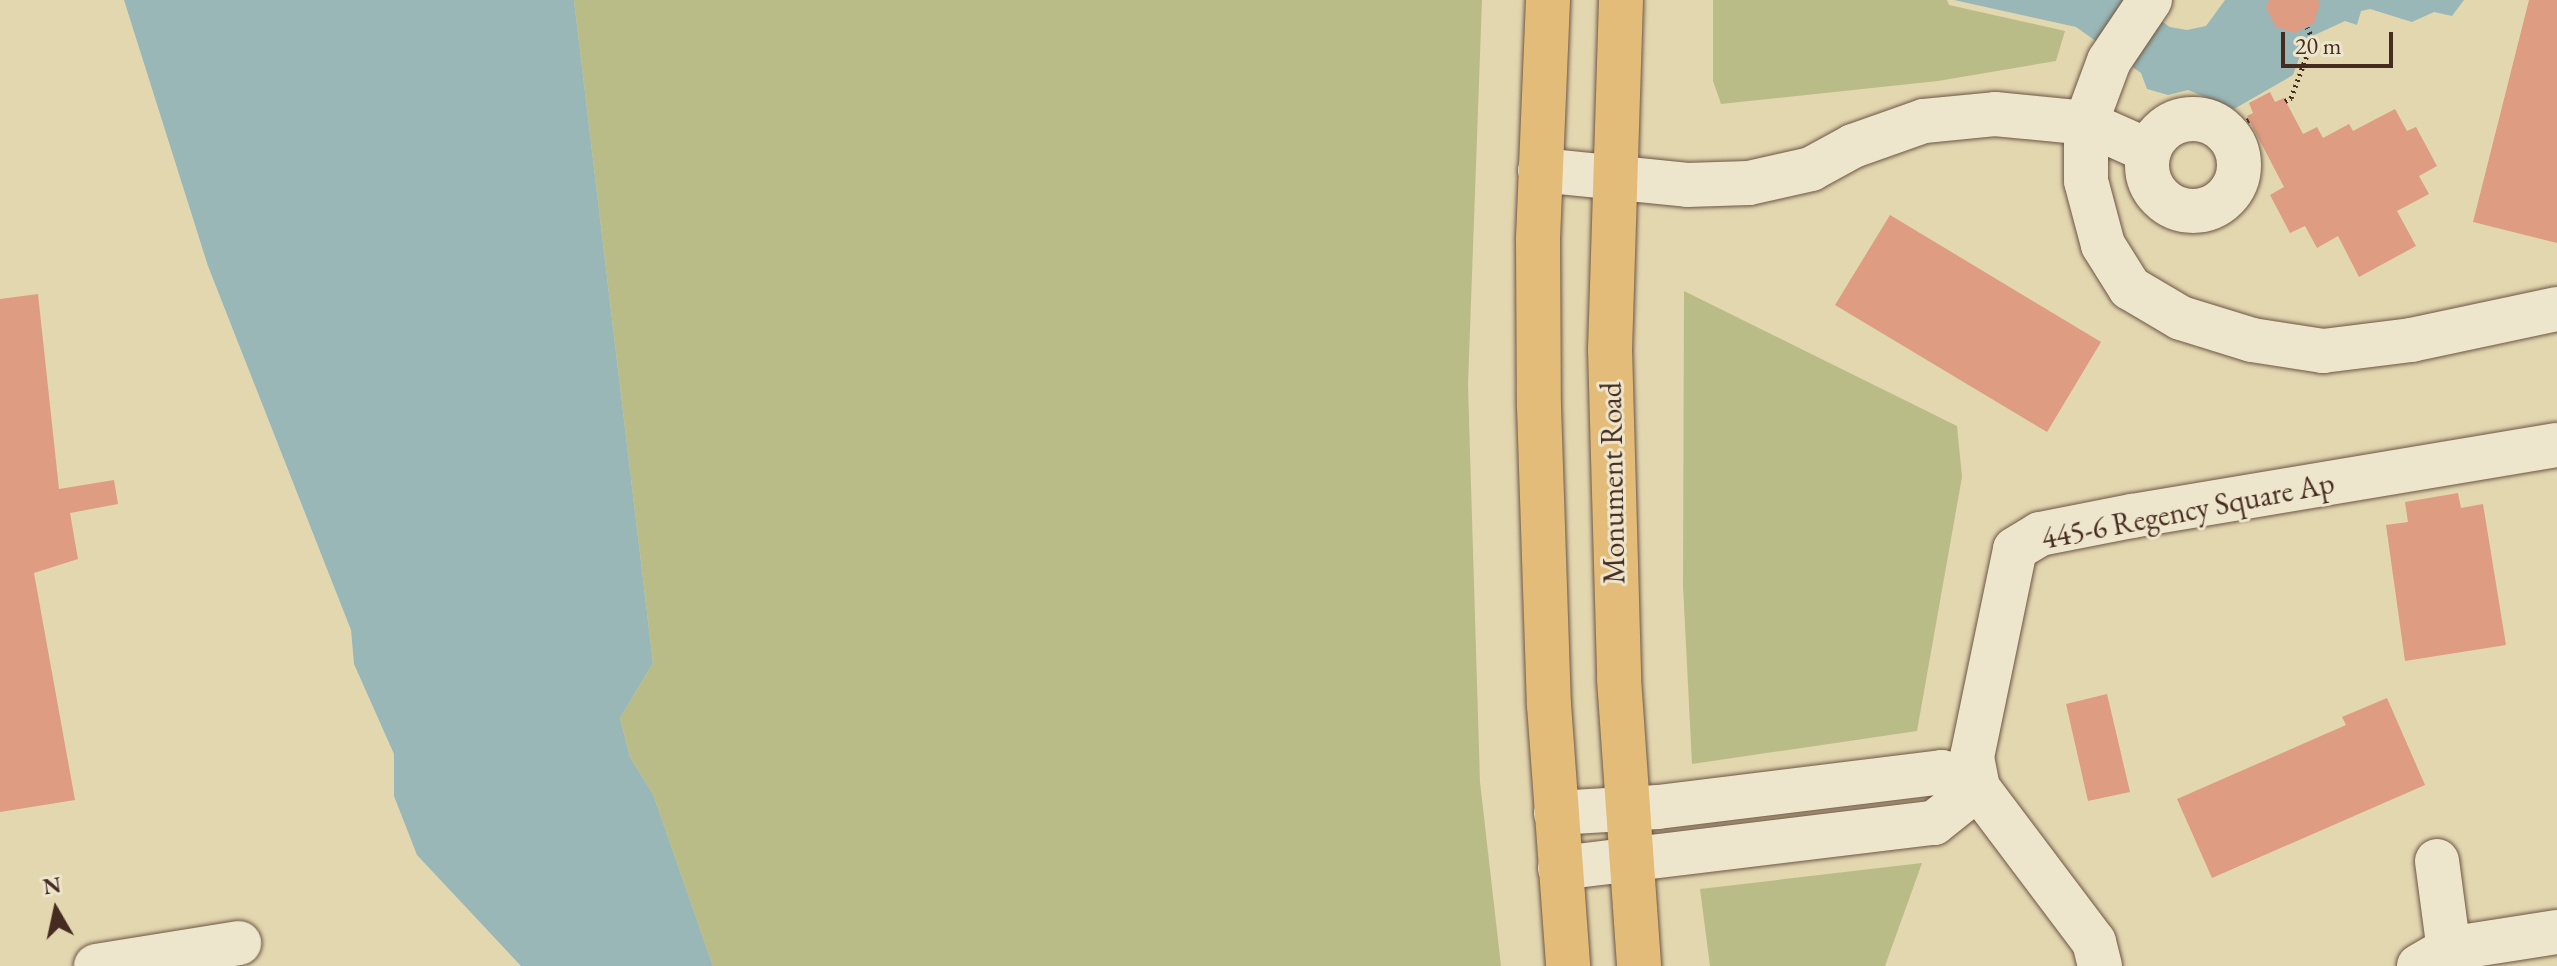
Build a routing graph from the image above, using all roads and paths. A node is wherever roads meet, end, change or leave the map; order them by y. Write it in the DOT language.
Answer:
graph roads {
  1 [pos="1548,0"];
  2 [pos="1621,0"];
  3 [pos="2150,0"];
  4 [pos="2307,27"];
  5 [pos="2285,101"];
  6 [pos="2086,123"];
  7 [pos="2149,151"];
  8 [pos="1540,170"];
  9 [pos="1612,178"];
  10 [pos="2557,309"];
  11 [pos="2557,445"];
  12 [pos="1978,788"];
  13 [pos="1800,790"];
  14 [pos="1627,809"];
  15 [pos="1556,813"];
  16 [pos="1806,840"];
  17 [pos="1631,861"];
  18 [pos="2437,861"];
  19 [pos="1560,868"];
  20 [pos="2557,932"];
  21 [pos="239,943"];
  22 [pos="2440,960"];
  23 [pos="96,966"];
  24 [pos="1568,966"];
  25 [pos="1639,966"];
  26 [pos="2100,966"];
  1 -- 8 [label="main road"];
  2 -- 9 [label="main road, Monument Road"];
  3 -- 6 [label="street"];
  4 -- 5 [label="path"];
  6 -- 7 [label="street"];
  6 -- 9 [label="street"];
  6 -- 10 [label="street"];
  7 -- 7 [label="street"];
  8 -- 9 [label="street"];
  8 -- 15 [label="main road"];
  9 -- 14 [label="main road, Monument Road"];
  11 -- 12 [label="street, 445-6 Regency Square Ap"];
  12 -- 13 [label="street"];
  12 -- 16 [label="street"];
  12 -- 26 [label="street"];
  13 -- 14 [label="street"];
  13 -- 16 [label="street"];
  14 -- 15 [label="street"];
  14 -- 17 [label="main road, Monument Road"];
  15 -- 19 [label="main road"];
  16 -- 17 [label="street"];
  17 -- 19 [label="street"];
  17 -- 25 [label="main road, Monument Road"];
  18 -- 22 [label="street"];
  19 -- 24 [label="main road"];
  20 -- 22 [label="street"];
  21 -- 23 [label="street"];
}
